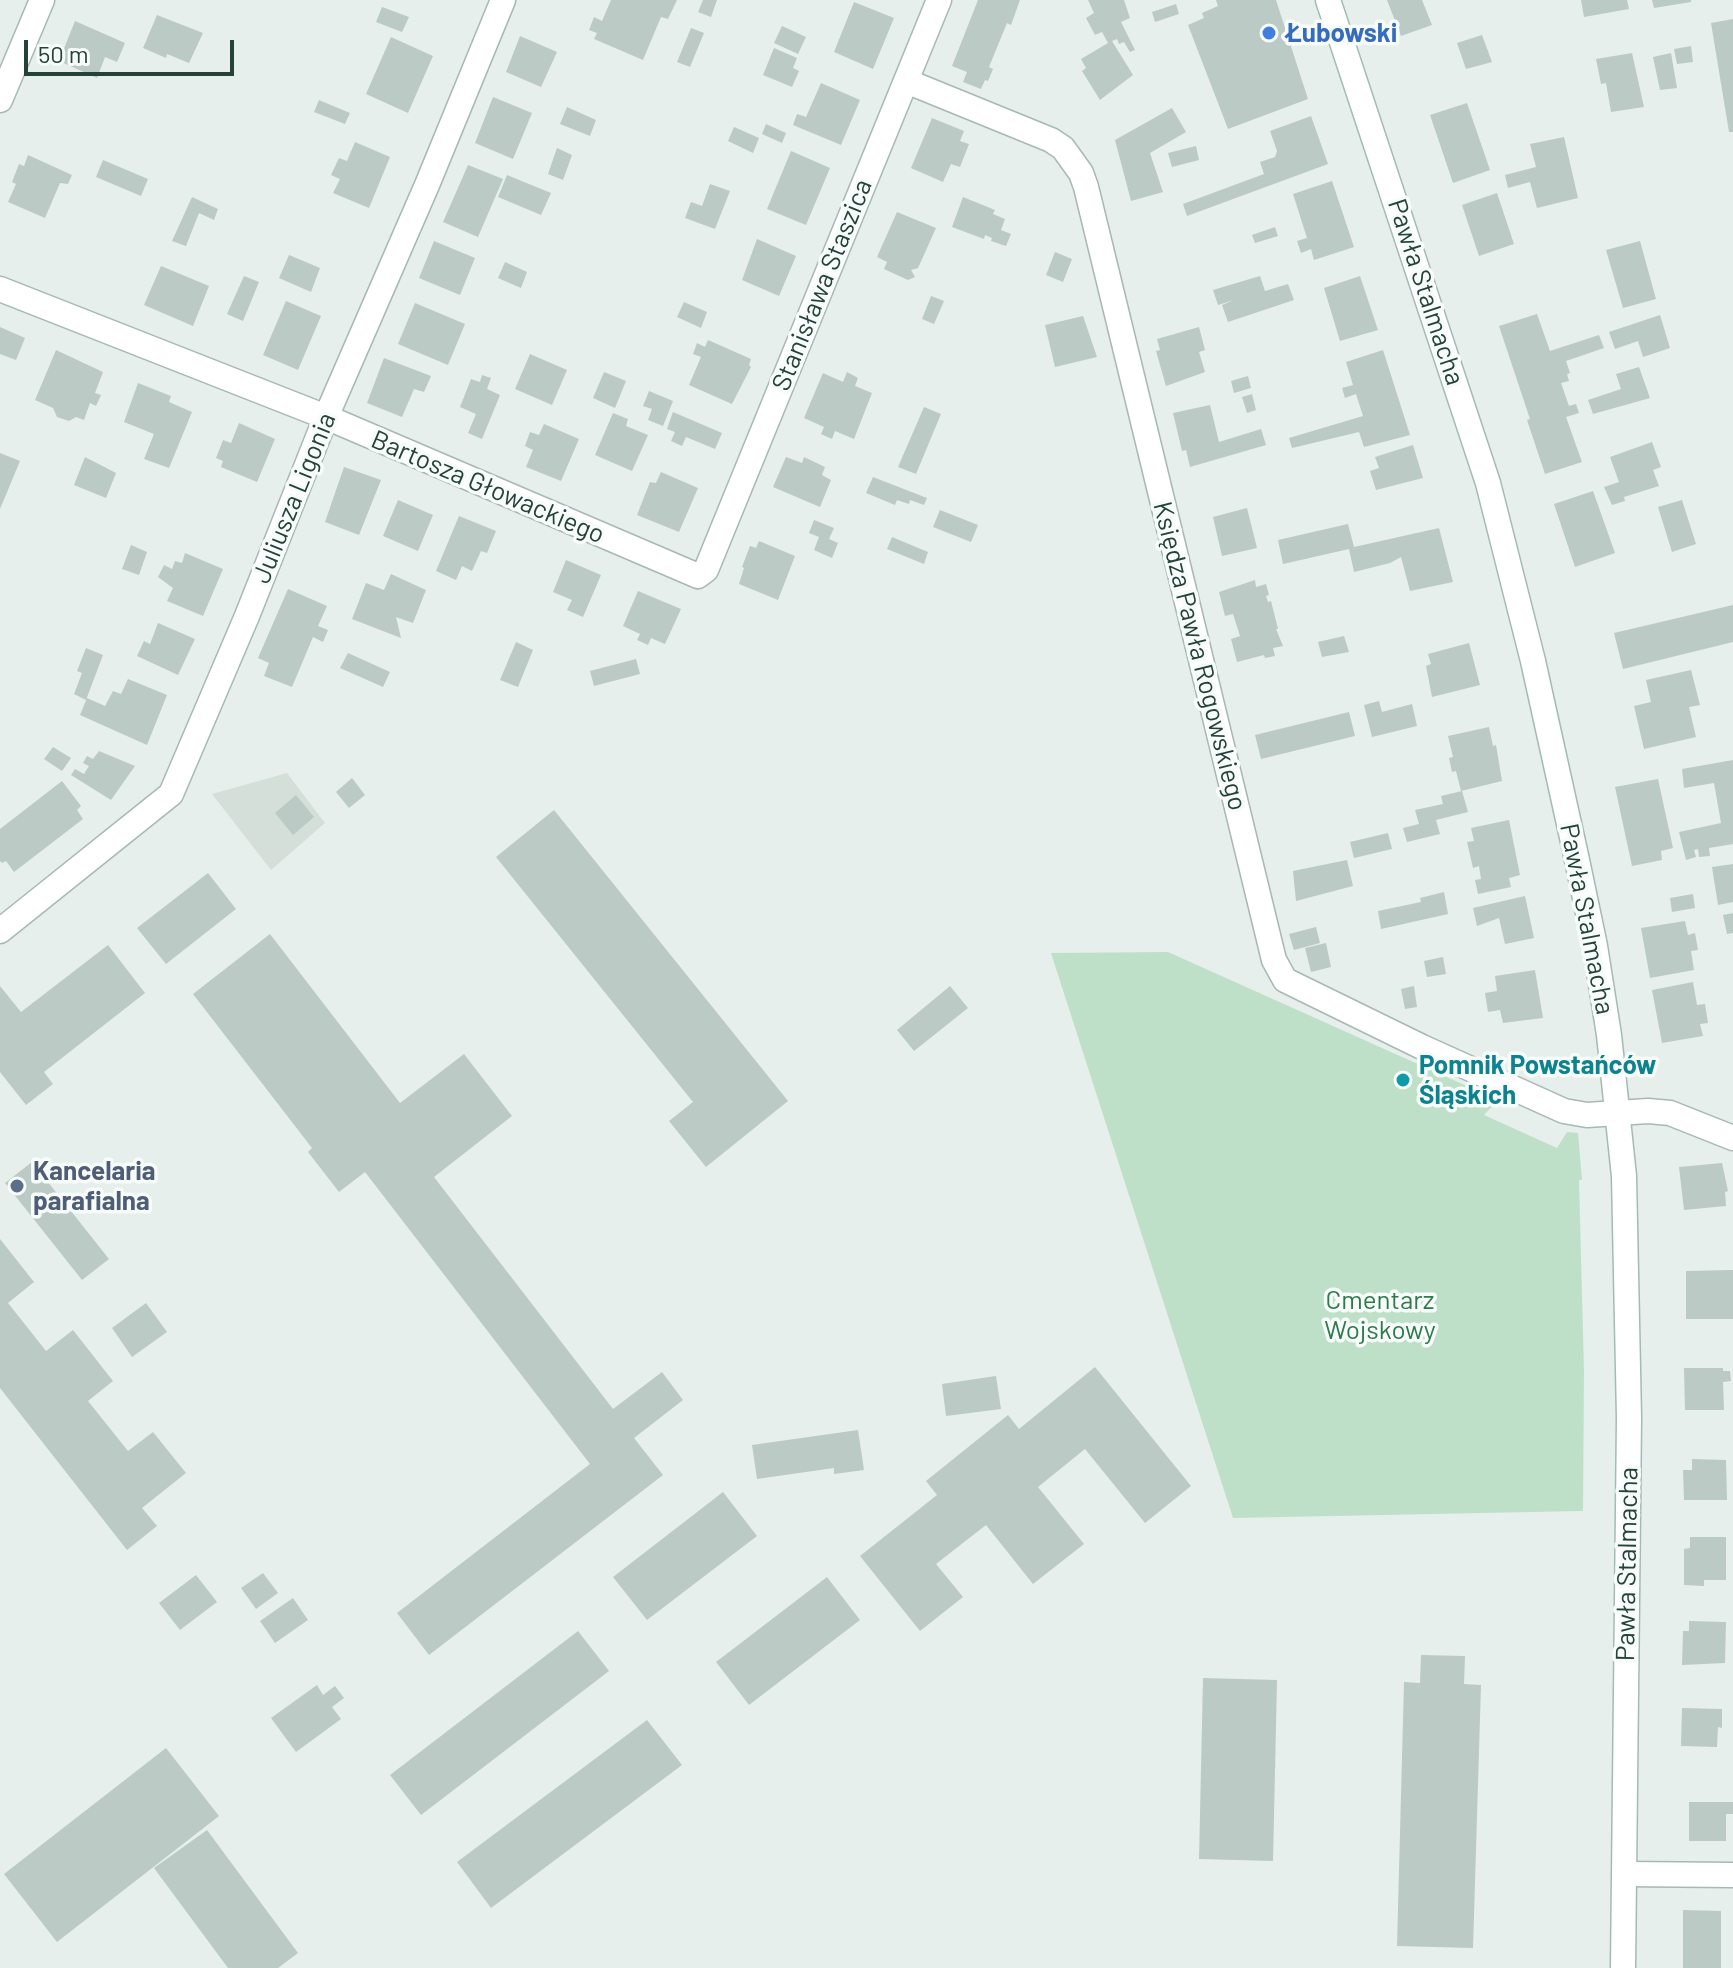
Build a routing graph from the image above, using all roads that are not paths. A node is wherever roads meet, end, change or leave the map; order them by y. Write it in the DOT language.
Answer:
graph roads {
  1 [pos="42,0"];
  2 [pos="503,0"];
  3 [pos="939,0"];
  4 [pos="1328,0"];
  5 [pos="906,81"];
  6 [pos="0,100"];
  7 [pos="0,289"];
  8 [pos="326,417"];
  9 [pos="706,570"];
  10 [pos="0,931"];
  11 [pos="1619,1114"];
  12 [pos="1733,1138"];
  13 [pos="1625,1874"];
  14 [pos="1733,1875"];
  15 [pos="1623,1968"];
  1 -- 6 [label="street"];
  2 -- 8 [label="street, Juliusza Ligonia"];
  3 -- 5 [label="street, Stanisława Staszica"];
  4 -- 11 [label="street, Pawła Stalmacha"];
  5 -- 9 [label="street, Stanisława Staszica"];
  5 -- 11 [label="street, Księdza Pawła Rogowskiego"];
  7 -- 8 [label="street, Bartosza Głowackiego"];
  8 -- 9 [label="street, Bartosza Głowackiego"];
  8 -- 10 [label="street, Juliusza Ligonia"];
  11 -- 12 [label="street, Księdza Pawła Rogowskiego"];
  11 -- 13 [label="street, Pawła Stalmacha"];
  13 -- 14 [label="street"];
  13 -- 15 [label="street, Pawła Stalmacha"];
}
